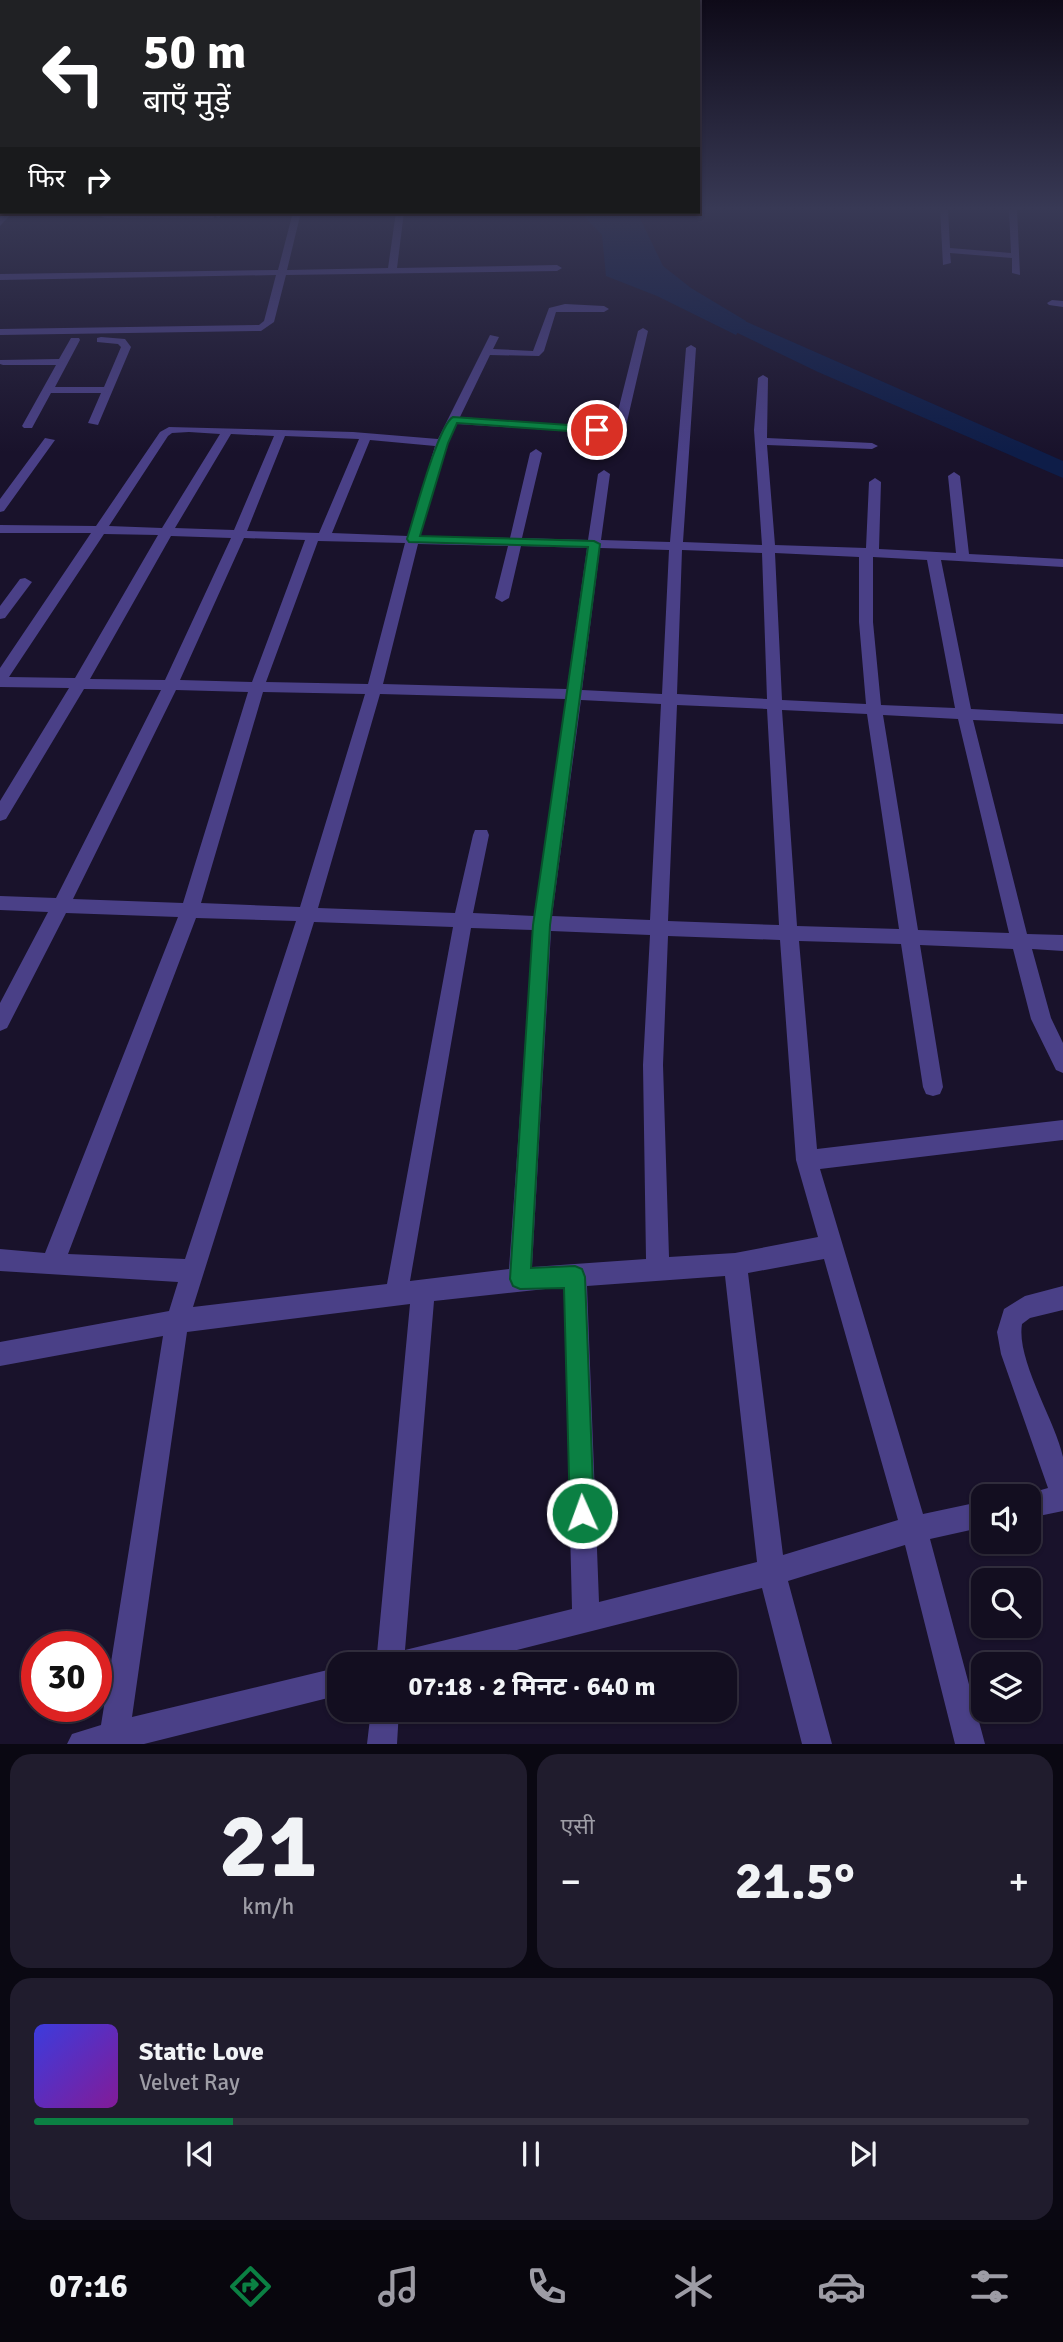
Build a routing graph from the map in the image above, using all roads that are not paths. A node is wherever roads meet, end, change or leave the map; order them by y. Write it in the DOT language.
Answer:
graph roads {
  1 [pos="277,290"];
  2 [pos="604,309"];
  3 [pos="643,331"];
  4 [pos="0,332"];
  5 [pos="0,340"];
  6 [pos="75,340"];
  7 [pos="691,348"];
  8 [pos="9,351"];
  9 [pos="63,362"];
  10 [pos="1,364"];
  11 [pos="764,378"];
  12 [pos="48,390"];
  13 [pos="106,390"];
  14 [pos="453,420"];
  15 [pos="94,423"];
  16 [pos="28,426"];
  17 [pos="228,430"];
  18 [pos="280,434"];
  19 [pos="366,436"];
  20 [pos="50,440"];
  21 [pos="762,441"];
  22 [pos="442,443"];
  23 [pos="872,446"];
  24 [pos="536,453"];
  25 [pos="604,474"];
  26 [pos="954,476"];
  27 [pos="875,482"];
  28 [pos="0,509"];
  29 [pos="101,528"];
  30 [pos="0,529"];
  31 [pos="167,530"];
  32 [pos="241,535"];
  33 [pos="318,537"];
  34 [pos="413,539"];
  35 [pos="514,541"];
  36 [pos="594,544"];
  37 [pos="676,546"];
  38 [pos="767,549"];
  39 [pos="869,552"];
  40 [pos="933,554"];
  41 [pos="963,557"];
  42 [pos="1063,563"];
  43 [pos="25,582"];
  44 [pos="502,598"];
  45 [pos="0,615"];
  46 [pos="0,680"];
  47 [pos="80,683"];
  48 [pos="169,686"];
  49 [pos="257,687"];
  50 [pos="374,690"];
  51 [pos="572,696"];
  52 [pos="669,701"];
  53 [pos="775,705"];
  54 [pos="874,709"];
  55 [pos="964,714"];
  56 [pos="1063,719"];
  57 [pos="0,815"];
  58 [pos="481,835"];
  59 [pos="0,903"];
  60 [pos="61,905"];
  61 [pos="190,910"];
  62 [pos="307,915"];
  63 [pos="463,920"];
  64 [pos="542,925"];
  65 [pos="659,928"];
  66 [pos="789,933"];
  67 [pos="912,938"];
  68 [pos="1020,941"];
  69 [pos="1063,943"];
  70 [pos="0,1022"];
  71 [pos="1063,1064"];
  72 [pos="933,1087"];
  73 [pos="1063,1130"];
  74 [pos="807,1160"];
  75 [pos="832,1246"];
  76 [pos="0,1260"];
  77 [pos="735,1264"];
  78 [pos="52,1265"];
  79 [pos="193,1271"];
  80 [pos="658,1271"];
  81 [pos="575,1277"];
  82 [pos="520,1279"];
  83 [pos="423,1291"];
  84 [pos="396,1296"];
  85 [pos="1063,1298"];
  86 [pos="177,1321"];
  87 [pos="0,1354"];
  88 [pos="1063,1496"];
  89 [pos="1041,1502"];
  90 [pos="971,1517"];
  91 [pos="914,1529"];
  92 [pos="772,1572"];
  93 [pos="586,1618"];
  94 [pos="391,1652"];
  95 [pos="454,1652"];
  96 [pos="327,1684"];
  97 [pos="384,1722"];
  98 [pos="114,1739"];
  99 [pos="82,1744"];
  100 [pos="382,1744"];
  101 [pos="817,1744"];
  102 [pos="970,1744"];
  1 -- 4 [label="street"];
  2 -- 14 [label="street"];
  3 -- 14 [label="street"];
  5 -- 6 [label="street"];
  6 -- 9 [label="street"];
  6 -- 13 [label="street"];
  7 -- 37 [label="street"];
  8 -- 10 [label="street"];
  9 -- 10 [label="street"];
  9 -- 12 [label="street"];
  11 -- 21 [label="street"];
  12 -- 13 [label="street"];
  12 -- 16 [label="street"];
  13 -- 15 [label="street"];
  14 -- 22 [label="street"];
  17 -- 18 [label="street"];
  17 -- 29 [label="street"];
  17 -- 31 [label="street"];
  18 -- 19 [label="street"];
  18 -- 32 [label="street"];
  19 -- 22 [label="street"];
  19 -- 33 [label="street"];
  20 -- 28 [label="street"];
  21 -- 23 [label="street"];
  21 -- 38 [label="street"];
  22 -- 34 [label="street"];
  24 -- 35 [label="street"];
  25 -- 36 [label="street"];
  26 -- 41 [label="street"];
  27 -- 39 [label="street"];
  29 -- 30 [label="street"];
  29 -- 31 [label="street"];
  29 -- 46 [label="street"];
  31 -- 32 [label="street"];
  31 -- 47 [label="street"];
  32 -- 33 [label="street"];
  32 -- 48 [label="street"];
  33 -- 34 [label="street"];
  33 -- 49 [label="street"];
  34 -- 35 [label="street"];
  34 -- 50 [label="street"];
  35 -- 36 [label="street"];
  35 -- 44 [label="street"];
  36 -- 37 [label="street"];
  36 -- 51 [label="street"];
  37 -- 38 [label="street"];
  37 -- 52 [label="street"];
  38 -- 39 [label="street"];
  38 -- 53 [label="street"];
  39 -- 40 [label="street"];
  39 -- 54 [label="street"];
  40 -- 41 [label="street"];
  40 -- 55 [label="street"];
  41 -- 42 [label="street"];
  43 -- 45 [label="street"];
  46 -- 47 [label="street"];
  47 -- 48 [label="street"];
  47 -- 57 [label="street"];
  48 -- 49 [label="street"];
  48 -- 60 [label="street"];
  49 -- 50 [label="street"];
  49 -- 61 [label="street"];
  50 -- 51 [label="street"];
  50 -- 62 [label="street"];
  51 -- 52 [label="street"];
  51 -- 64 [label="street"];
  52 -- 53 [label="street"];
  52 -- 65 [label="street"];
  53 -- 54 [label="street"];
  53 -- 66 [label="street"];
  54 -- 55 [label="street"];
  54 -- 67 [label="street"];
  55 -- 56 [label="street"];
  55 -- 68 [label="street"];
  58 -- 63 [label="street"];
  59 -- 60 [label="street"];
  60 -- 61 [label="street"];
  60 -- 70 [label="street"];
  61 -- 62 [label="street"];
  61 -- 78 [label="street"];
  62 -- 63 [label="street"];
  62 -- 79 [label="street"];
  63 -- 64 [label="street"];
  63 -- 84 [label="street"];
  64 -- 65 [label="street"];
  64 -- 82 [label="street"];
  65 -- 66 [label="street"];
  65 -- 80 [label="street"];
  66 -- 67 [label="street"];
  66 -- 74 [label="street"];
  67 -- 68 [label="street"];
  67 -- 72 [label="street"];
  68 -- 69 [label="street"];
  68 -- 71 [label="street"];
  73 -- 74 [label="street"];
  74 -- 75 [label="street"];
  75 -- 77 [label="street"];
  75 -- 91 [label="street"];
  76 -- 78 [label="street"];
  77 -- 80 [label="street"];
  77 -- 92 [label="street"];
  78 -- 79 [label="street"];
  79 -- 86 [label="street"];
  80 -- 81 [label="street"];
  81 -- 82 [label="street"];
  81 -- 93 [label="street"];
  82 -- 83 [label="street"];
  83 -- 84 [label="street"];
  83 -- 94 [label="street"];
  84 -- 86 [label="street"];
  85 -- 88 [label="street"];
  86 -- 87 [label="street"];
  86 -- 98 [label="street"];
  88 -- 89 [label="street"];
  90 -- 91 [label="street"];
  91 -- 92 [label="street"];
  91 -- 102 [label="street"];
  92 -- 93 [label="street"];
  92 -- 101 [label="street"];
  93 -- 95 [label="street"];
  96 -- 98 [label="street"];
  97 -- 100 [label="street"];
  98 -- 99 [label="street"];
}
